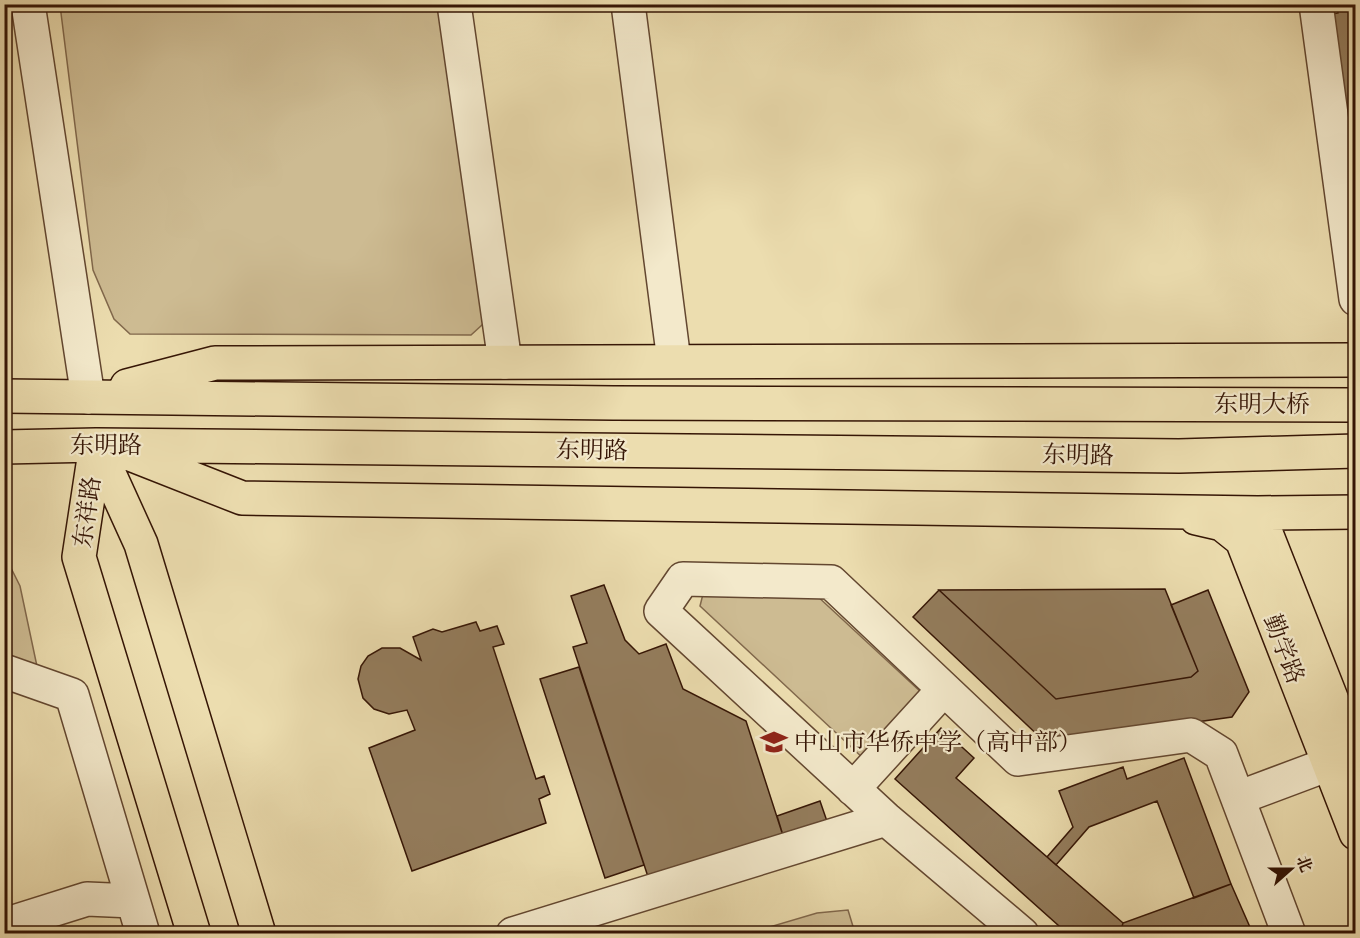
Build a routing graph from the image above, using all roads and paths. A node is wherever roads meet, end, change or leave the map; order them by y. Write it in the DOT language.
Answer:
graph roads {
  1 [pos="28,4"];
  2 [pos="454,4"];
  3 [pos="628,4"];
  4 [pos="1316,4"];
  5 [pos="1345,137"];
  6 [pos="1356,299"];
  7 [pos="1356,360"];
  8 [pos="674,361"];
  9 [pos="505,362"];
  10 [pos="4,396"];
  11 [pos="88,397"];
  12 [pos="1169,404"];
  13 [pos="1356,405"];
  14 [pos="102,445"];
  15 [pos="4,447"];
  16 [pos="1356,451"];
  17 [pos="1179,456"];
  18 [pos="1168,512"];
  19 [pos="1356,512"];
  20 [pos="1258,513"];
  21 [pos="4,671"];
  22 [pos="944,689"];
  23 [pos="1346,761"];
  24 [pos="853,789"];
  25 [pos="1238,798"];
  26 [pos="886,819"];
  27 [pos="1356,833"];
  28 [pos="133,901"];
  29 [pos="4,925"];
  30 [pos="143,933"];
  31 [pos="194,933"];
  32 [pos="259,933"];
  33 [pos="513,933"];
  34 [pos="1022,933"];
  35 [pos="1289,933"];
  1 -- 11 [label="street"];
  2 -- 9 [label="street"];
  3 -- 8 [label="street"];
  4 -- 5 [label="street"];
  5 -- 6 [label="street"];
  7 -- 8 [label="main road"];
  8 -- 9 [label="main road"];
  9 -- 11 [label="main road"];
  10 -- 11 [label="main road, 东明路"];
  11 -- 12 [label="main road, 东明路"];
  12 -- 13 [label="main road, 东明大桥"];
  14 -- 15 [label="main road, 东明路"];
  14 -- 17 [label="main road, 东明路"];
  14 -- 18 [label="main road"];
  14 -- 31 [label="main road, 东祥路"];
  14 -- 32 [label="main road, 东祥路"];
  16 -- 17 [label="main road, 东明大桥"];
  18 -- 20 [label="main road"];
  18 -- 23 [label="main road, 勤学路"];
  19 -- 20 [label="main road"];
  20 -- 23 [label="main road, 勤学路"];
  21 -- 28 [label="street"];
  22 -- 24 [label="street"];
  22 -- 24 [label="street"];
  22 -- 25 [label="street"];
  23 -- 25 [label="street"];
  23 -- 27 [label="main road, 勤学路"];
  24 -- 26 [label="street"];
  25 -- 35 [label="street"];
  26 -- 33 [label="street"];
  26 -- 34 [label="street"];
  28 -- 29 [label="street"];
  28 -- 30 [label="street"];
}
